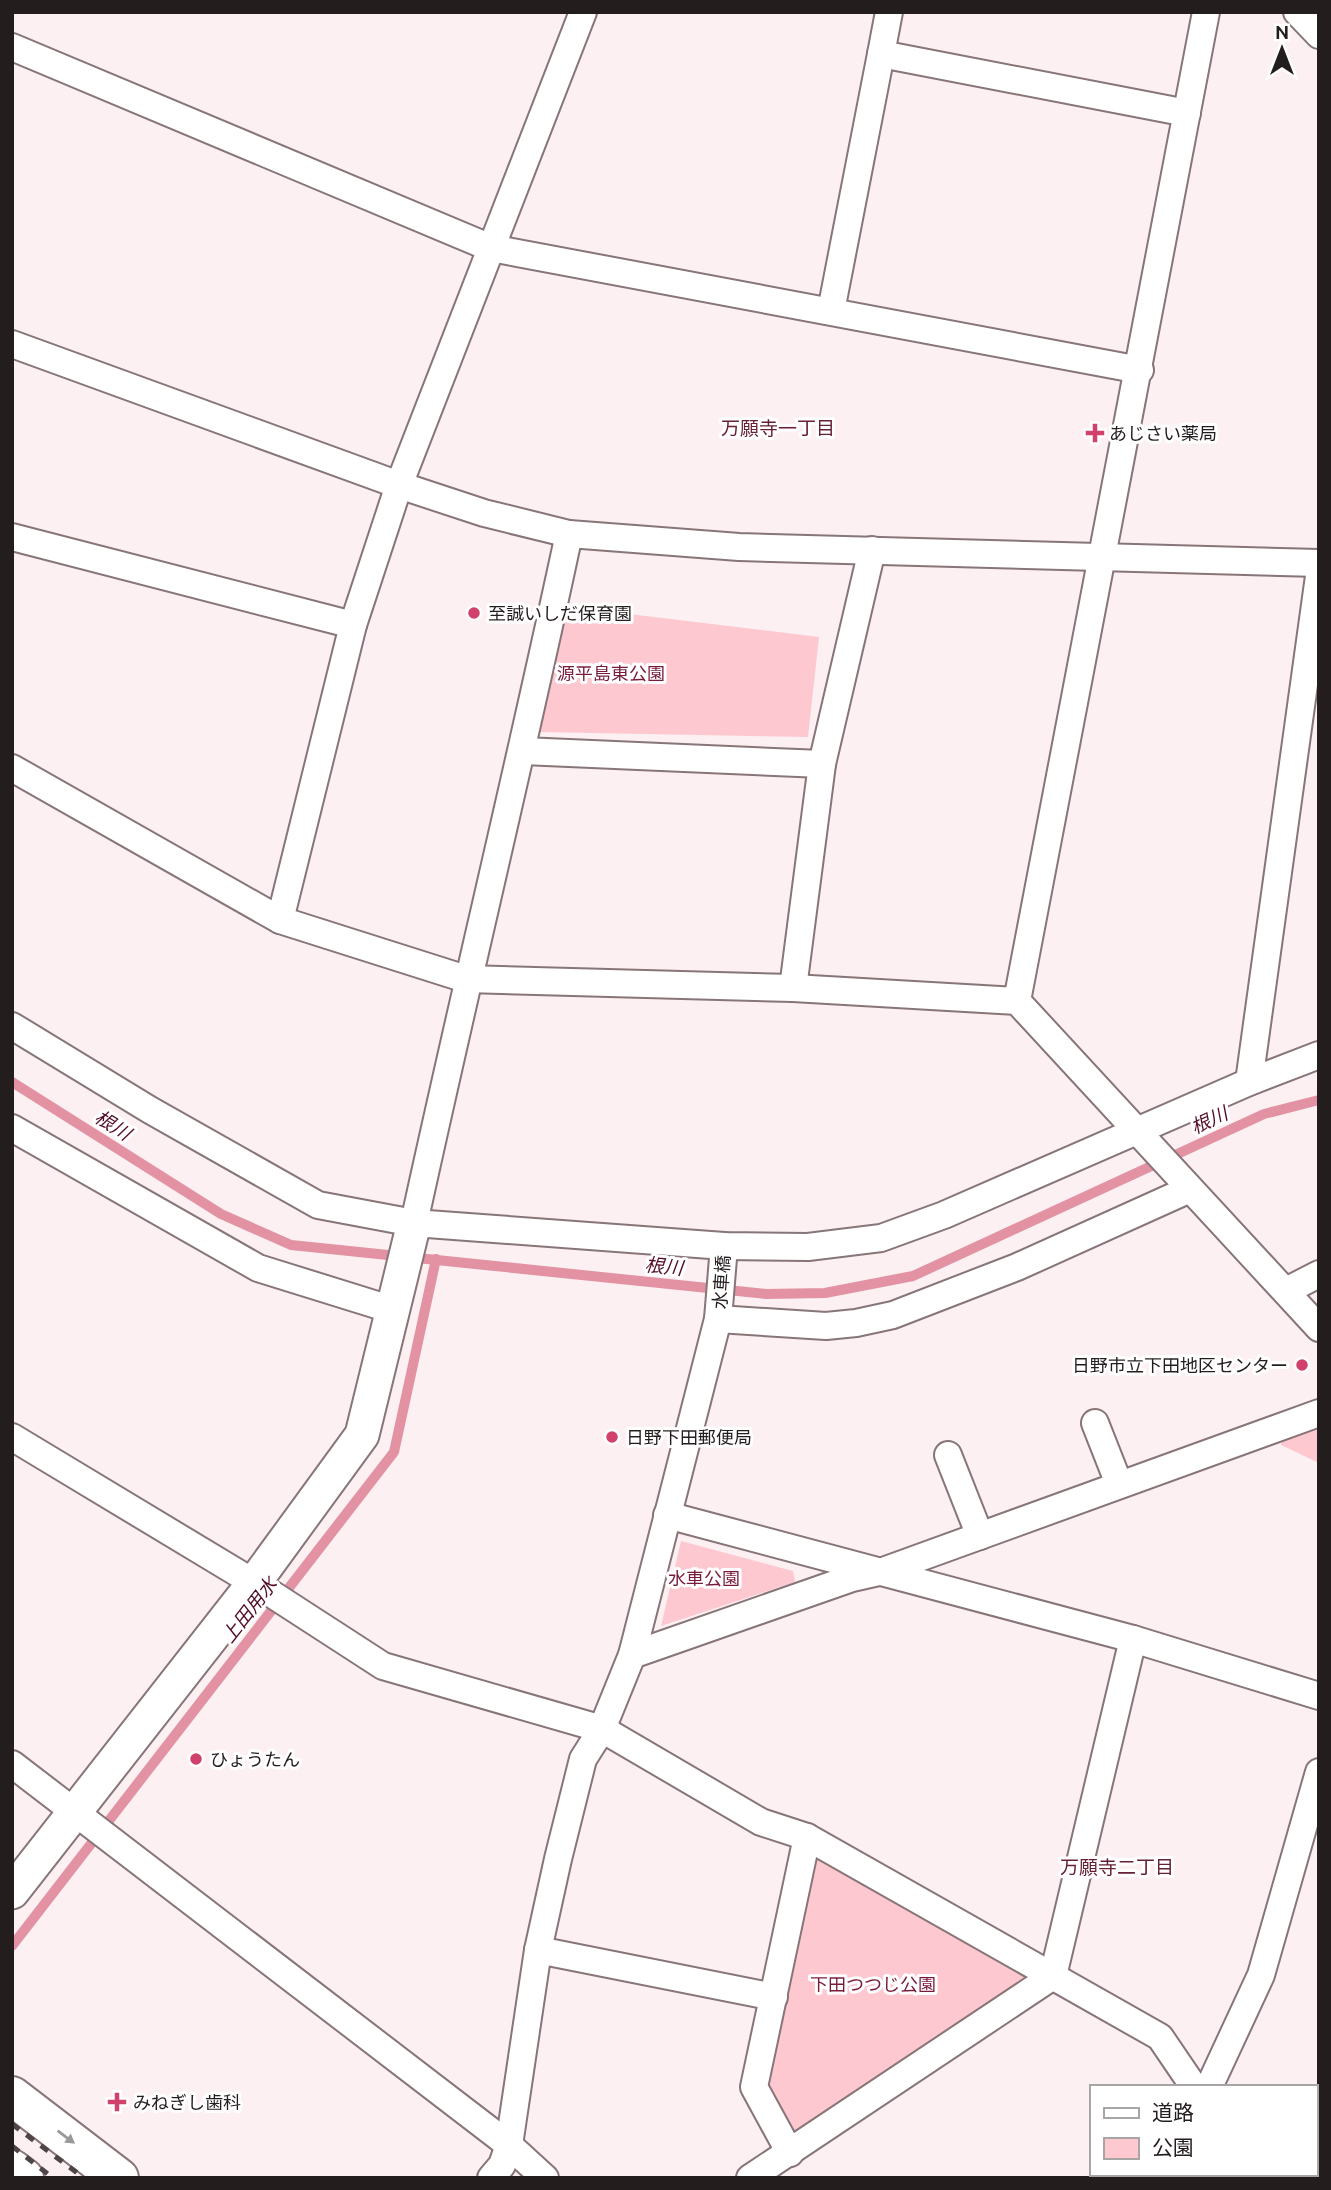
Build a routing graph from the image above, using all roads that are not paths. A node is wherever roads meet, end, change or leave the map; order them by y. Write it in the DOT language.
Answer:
graph roads {
  1 [pos="583,12"];
  2 [pos="889,12"];
  3 [pos="1206,12"];
  4 [pos="1297,12"];
  5 [pos="1319,35"];
  6 [pos="12,47"];
  7 [pos="881,54"];
  8 [pos="1187,113"];
  9 [pos="491,248"];
  10 [pos="831,311"];
  11 [pos="12,344"];
  12 [pos="1140,370"];
  13 [pos="399,485"];
  14 [pos="569,534"];
  15 [pos="12,537"];
  16 [pos="872,550"];
  17 [pos="1105,555"];
  18 [pos="1319,563"];
  19 [pos="1319,576"];
  20 [pos="353,625"];
  21 [pos="523,751"];
  22 [pos="822,764"];
  23 [pos="12,768"];
  24 [pos="280,920"];
  25 [pos="467,979"];
  26 [pos="793,988"];
  27 [pos="1017,1001"];
  28 [pos="12,1026"];
  29 [pos="1319,1055"];
  30 [pos="1249,1082"];
  31 [pos="12,1128"];
  32 [pos="1144,1137"];
  33 [pos="1185,1183"];
  34 [pos="414,1223"];
  35 [pos="724,1245"];
  36 [pos="1319,1274"];
  37 [pos="1286,1291"];
  38 [pos="393,1310"];
  39 [pos="719,1319"];
  40 [pos="1319,1328"];
  41 [pos="1319,1413"];
  42 [pos="1095,1423"];
  43 [pos="12,1437"];
  44 [pos="948,1455"];
  45 [pos="1119,1484"];
  46 [pos="667,1516"];
  47 [pos="980,1536"];
  48 [pos="883,1571"];
  49 [pos="258,1585"];
  50 [pos="1133,1639"];
  51 [pos="632,1656"];
  52 [pos="1319,1696"];
  53 [pos="602,1729"];
  54 [pos="12,1763"];
  55 [pos="1319,1772"];
  56 [pos="79,1817"];
  57 [pos="807,1837"];
  58 [pos="12,1892"];
  59 [pos="538,1950"];
  60 [pos="1053,1976"];
  61 [pos="774,1997"];
  62 [pos="1193,2085"];
  63 [pos="1210,2085"];
  64 [pos="12,2096"];
  65 [pos="509,2145"];
  66 [pos="790,2153"];
  67 [pos="12,2169"];
  68 [pos="24,2178"];
  69 [pos="119,2178"];
  70 [pos="491,2178"];
  71 [pos="545,2178"];
  72 [pos="750,2178"];
  1 -- 9 [label="street"];
  2 -- 7 [label="street"];
  3 -- 8 [label="street"];
  4 -- 5 [label="street"];
  6 -- 9 [label="street"];
  7 -- 8 [label="street"];
  7 -- 10 [label="street"];
  8 -- 12 [label="street"];
  9 -- 10 [label="street"];
  9 -- 13 [label="street"];
  10 -- 12 [label="street"];
  11 -- 13 [label="street"];
  12 -- 17 [label="street"];
  13 -- 14 [label="street"];
  13 -- 20 [label="street"];
  14 -- 16 [label="street"];
  14 -- 21 [label="street"];
  15 -- 20 [label="street"];
  16 -- 17 [label="street"];
  16 -- 22 [label="street"];
  17 -- 18 [label="street"];
  17 -- 27 [label="street"];
  19 -- 30 [label="street"];
  20 -- 24 [label="street"];
  21 -- 22 [label="street"];
  21 -- 25 [label="street"];
  22 -- 26 [label="street"];
  23 -- 24 [label="street"];
  24 -- 25 [label="street"];
  25 -- 26 [label="street"];
  25 -- 34 [label="street"];
  26 -- 27 [label="street"];
  27 -- 32 [label="street"];
  28 -- 34 [label="street"];
  29 -- 30 [label="street"];
  30 -- 32 [label="street"];
  31 -- 38 [label="street"];
  32 -- 33 [label="street"];
  32 -- 35 [label="street"];
  33 -- 37 [label="street"];
  33 -- 39 [label="street"];
  34 -- 35 [label="street"];
  34 -- 38 [label="street"];
  35 -- 39 [label="street, 水車橋"];
  36 -- 37 [label="street"];
  37 -- 40 [label="street"];
  38 -- 49 [label="street"];
  39 -- 46 [label="street, 水車橋"];
  41 -- 45 [label="street"];
  42 -- 45 [label="street"];
  43 -- 49 [label="street"];
  44 -- 47 [label="street"];
  45 -- 47 [label="street"];
  46 -- 48 [label="street"];
  46 -- 51 [label="street, 水車橋"];
  47 -- 48 [label="street"];
  48 -- 50 [label="street"];
  48 -- 51 [label="street"];
  49 -- 53 [label="street"];
  49 -- 56 [label="street"];
  50 -- 52 [label="street"];
  50 -- 60 [label="street"];
  51 -- 53 [label="street, 水車橋"];
  53 -- 57 [label="street"];
  53 -- 59 [label="street, 水車橋"];
  54 -- 56 [label="street"];
  55 -- 63 [label="street"];
  56 -- 58 [label="street"];
  56 -- 65 [label="street"];
  57 -- 60 [label="street"];
  57 -- 61 [label="street"];
  59 -- 61 [label="street"];
  59 -- 65 [label="street, 水車橋"];
  60 -- 62 [label="street"];
  60 -- 66 [label="street"];
  61 -- 66 [label="street"];
  64 -- 69 [label="main road, one-way"];
  65 -- 70 [label="street, 水車橋"];
  65 -- 71 [label="street"];
  66 -- 72 [label="street"];
  67 -- 68 [label="main road"];
}
